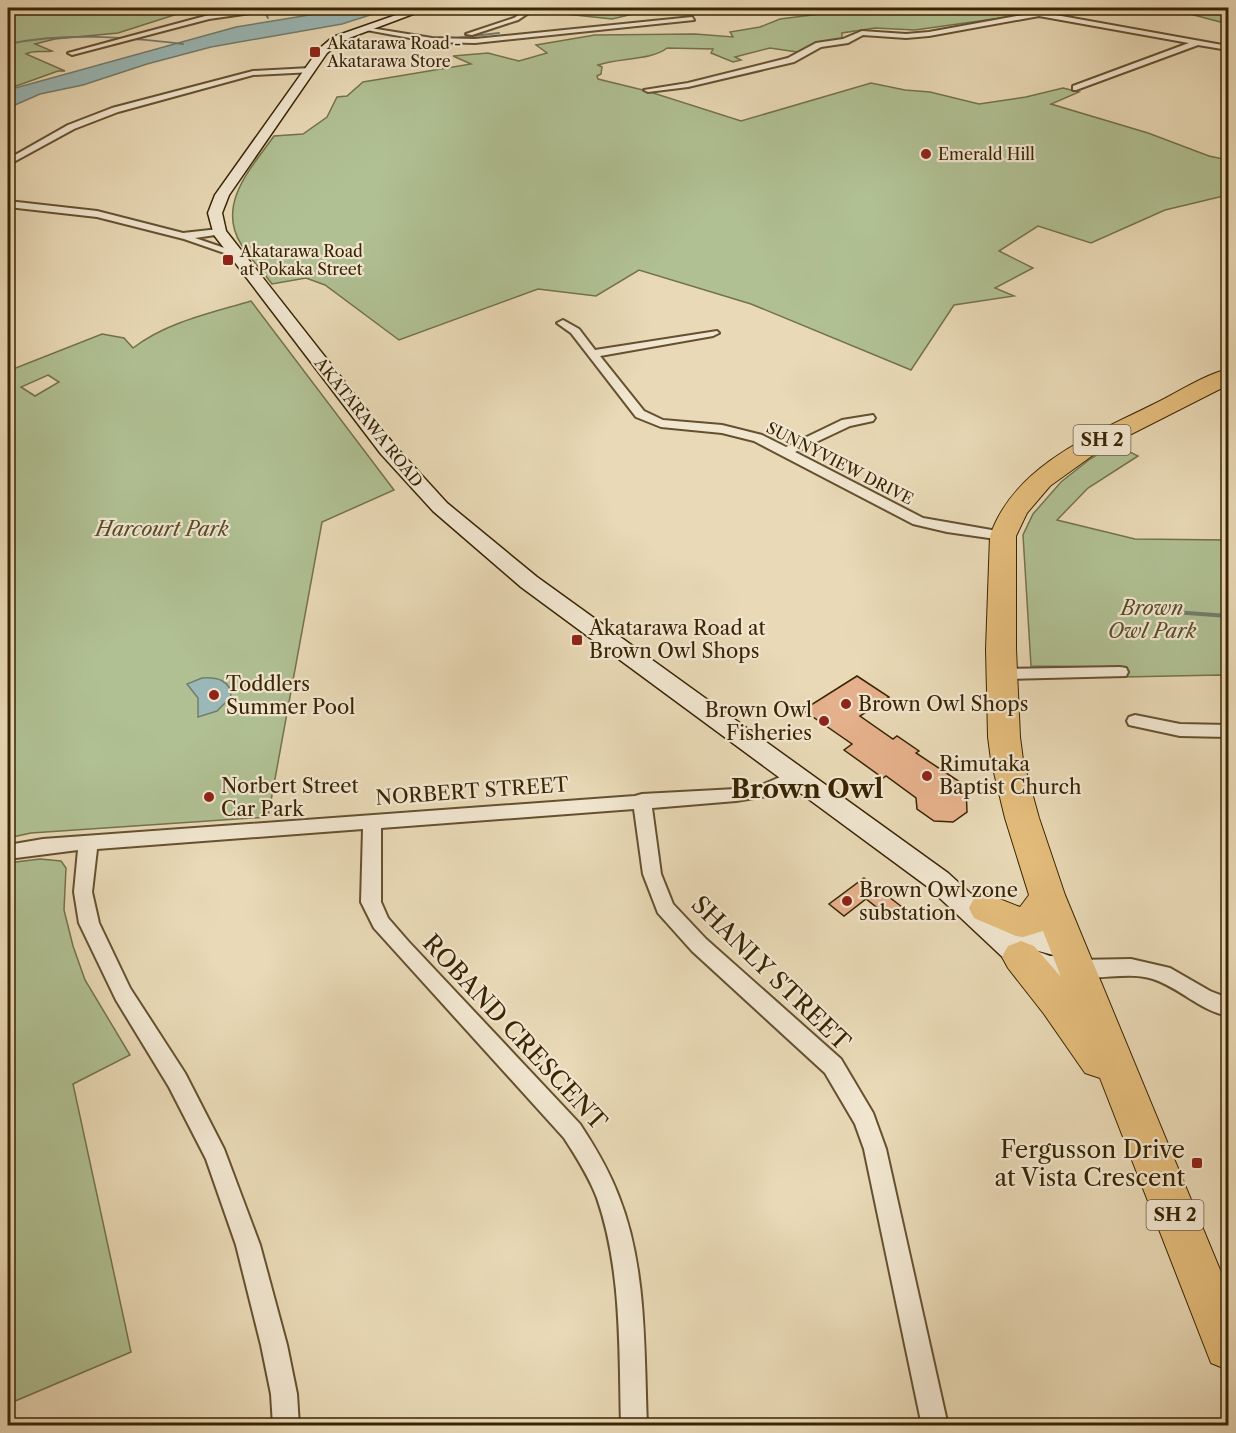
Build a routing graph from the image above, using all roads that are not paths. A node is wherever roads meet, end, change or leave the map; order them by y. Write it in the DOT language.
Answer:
graph roads {
  1 [pos="284,8"];
  2 [pos="424,8"];
  3 [pos="533,8"];
  4 [pos="692,19"];
  5 [pos="370,28"];
  6 [pos="1198,42"];
  7 [pos="1228,48"];
  8 [pos="72,53"];
  9 [pos="310,70"];
  10 [pos="1076,88"];
  11 [pos="648,90"];
  12 [pos="8,162"];
  13 [pos="8,204"];
  14 [pos="219,232"];
  15 [pos="183,236"];
  16 [pos="237,254"];
  17 [pos="563,323"];
  18 [pos="713,333"];
  19 [pos="594,354"];
  20 [pos="1228,376"];
  21 [pos="869,418"];
  22 [pos="786,452"];
  23 [pos="1003,536"];
  24 [pos="1120,672"];
  25 [pos="1002,674"];
  26 [pos="1135,721"];
  27 [pos="1228,731"];
  28 [pos="794,777"];
  29 [pos="642,800"];
  30 [pos="372,821"];
  31 [pos="88,843"];
  32 [pos="8,852"];
  33 [pos="950,889"];
  34 [pos="1047,895"];
  35 [pos="987,908"];
  36 [pos="1021,957"];
  37 [pos="1072,957"];
  38 [pos="1228,1007"];
  39 [pos="1131,1105"];
  40 [pos="1228,1346"];
  41 [pos="286,1425"];
  42 [pos="634,1425"];
  43 [pos="935,1425"];
  1 -- 8 [label="street"];
  2 -- 5 [label="street"];
  3 -- 5 [label="street"];
  4 -- 5 [label="street"];
  5 -- 9 [label="street"];
  6 -- 7 [label="street"];
  6 -- 10 [label="street"];
  6 -- 11 [label="street"];
  9 -- 12 [label="street"];
  9 -- 14 [label="street"];
  13 -- 15 [label="street"];
  14 -- 15 [label="street"];
  14 -- 16 [label="street, AKATARAWA ROAD"];
  15 -- 16 [label="street"];
  16 -- 28 [label="street, AKATARAWA ROAD"];
  17 -- 19 [label="street, SUNNYVIEW DRIVE"];
  18 -- 19 [label="street"];
  19 -- 22 [label="street, SUNNYVIEW DRIVE"];
  20 -- 23 [label="highway, SH 2"];
  21 -- 22 [label="street"];
  22 -- 23 [label="street, SUNNYVIEW DRIVE"];
  23 -- 25 [label="highway, SH 2"];
  24 -- 25 [label="street"];
  25 -- 34 [label="highway, SH 2"];
  26 -- 27 [label="street"];
  28 -- 29 [label="street, NORBERT STREET"];
  28 -- 33 [label="street, AKATARAWA ROAD"];
  29 -- 30 [label="street, NORBERT STREET"];
  29 -- 43 [label="street, SHANLY STREET"];
  30 -- 31 [label="street, NORBERT STREET"];
  30 -- 42 [label="street, ROBAND CRESCENT"];
  31 -- 32 [label="street, NORBERT STREET"];
  31 -- 41 [label="street"];
  33 -- 35 [label="street, AKATARAWA ROAD"];
  33 -- 36 [label="street, AKATARAWA ROAD"];
  34 -- 35 [label="highway"];
  34 -- 37 [label="highway, SH 2"];
  35 -- 37 [label="street, AKATARAWA ROAD"];
  36 -- 37 [label="street, AKATARAWA ROAD"];
  36 -- 39 [label="highway"];
  37 -- 38 [label="street"];
  37 -- 39 [label="highway, SH 2"];
  39 -- 40 [label="highway, SH 2"];
}
